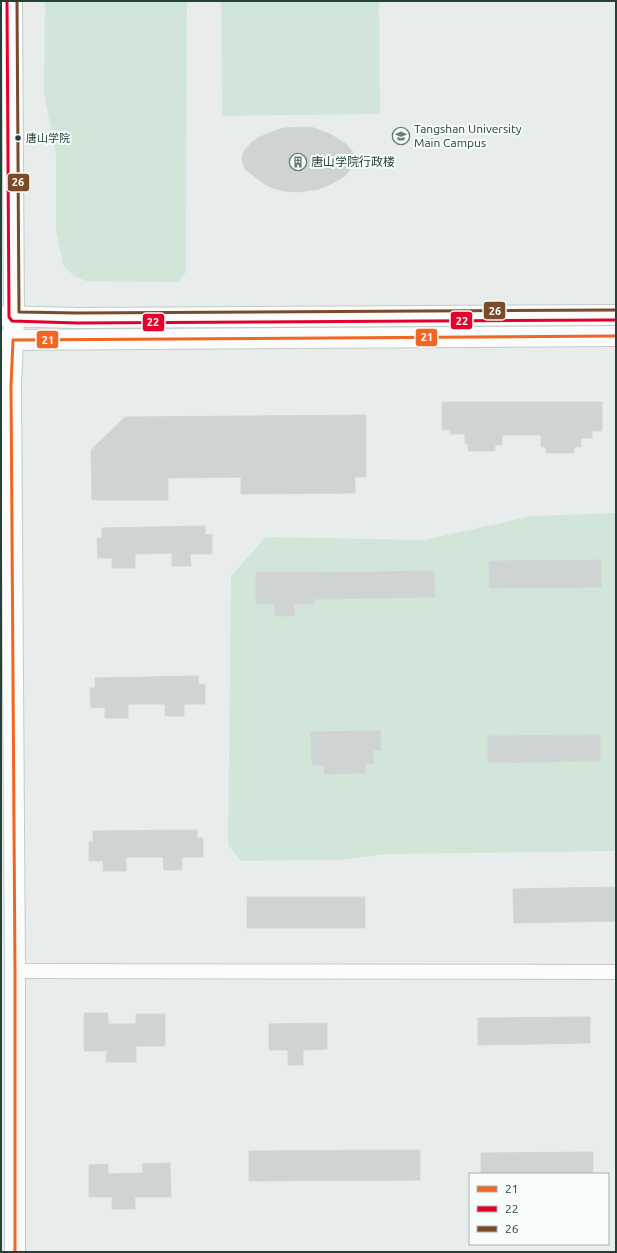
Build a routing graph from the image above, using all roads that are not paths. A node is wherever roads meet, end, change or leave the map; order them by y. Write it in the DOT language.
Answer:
graph roads {
  1 [pos="12,1"];
  2 [pos="616,315"];
  3 [pos="8,316"];
  4 [pos="616,336"];
  5 [pos="7,340"];
  6 [pos="15,971"];
  7 [pos="616,972"];
  8 [pos="16,1252"];
  1 -- 3 [label="main road"];
  2 -- 3 [label="main road"];
  3 -- 5 [label="main road"];
  4 -- 5 [label="main road"];
  5 -- 6 [label="main road"];
  6 -- 7 [label="street"];
  6 -- 8 [label="main road"];
}
